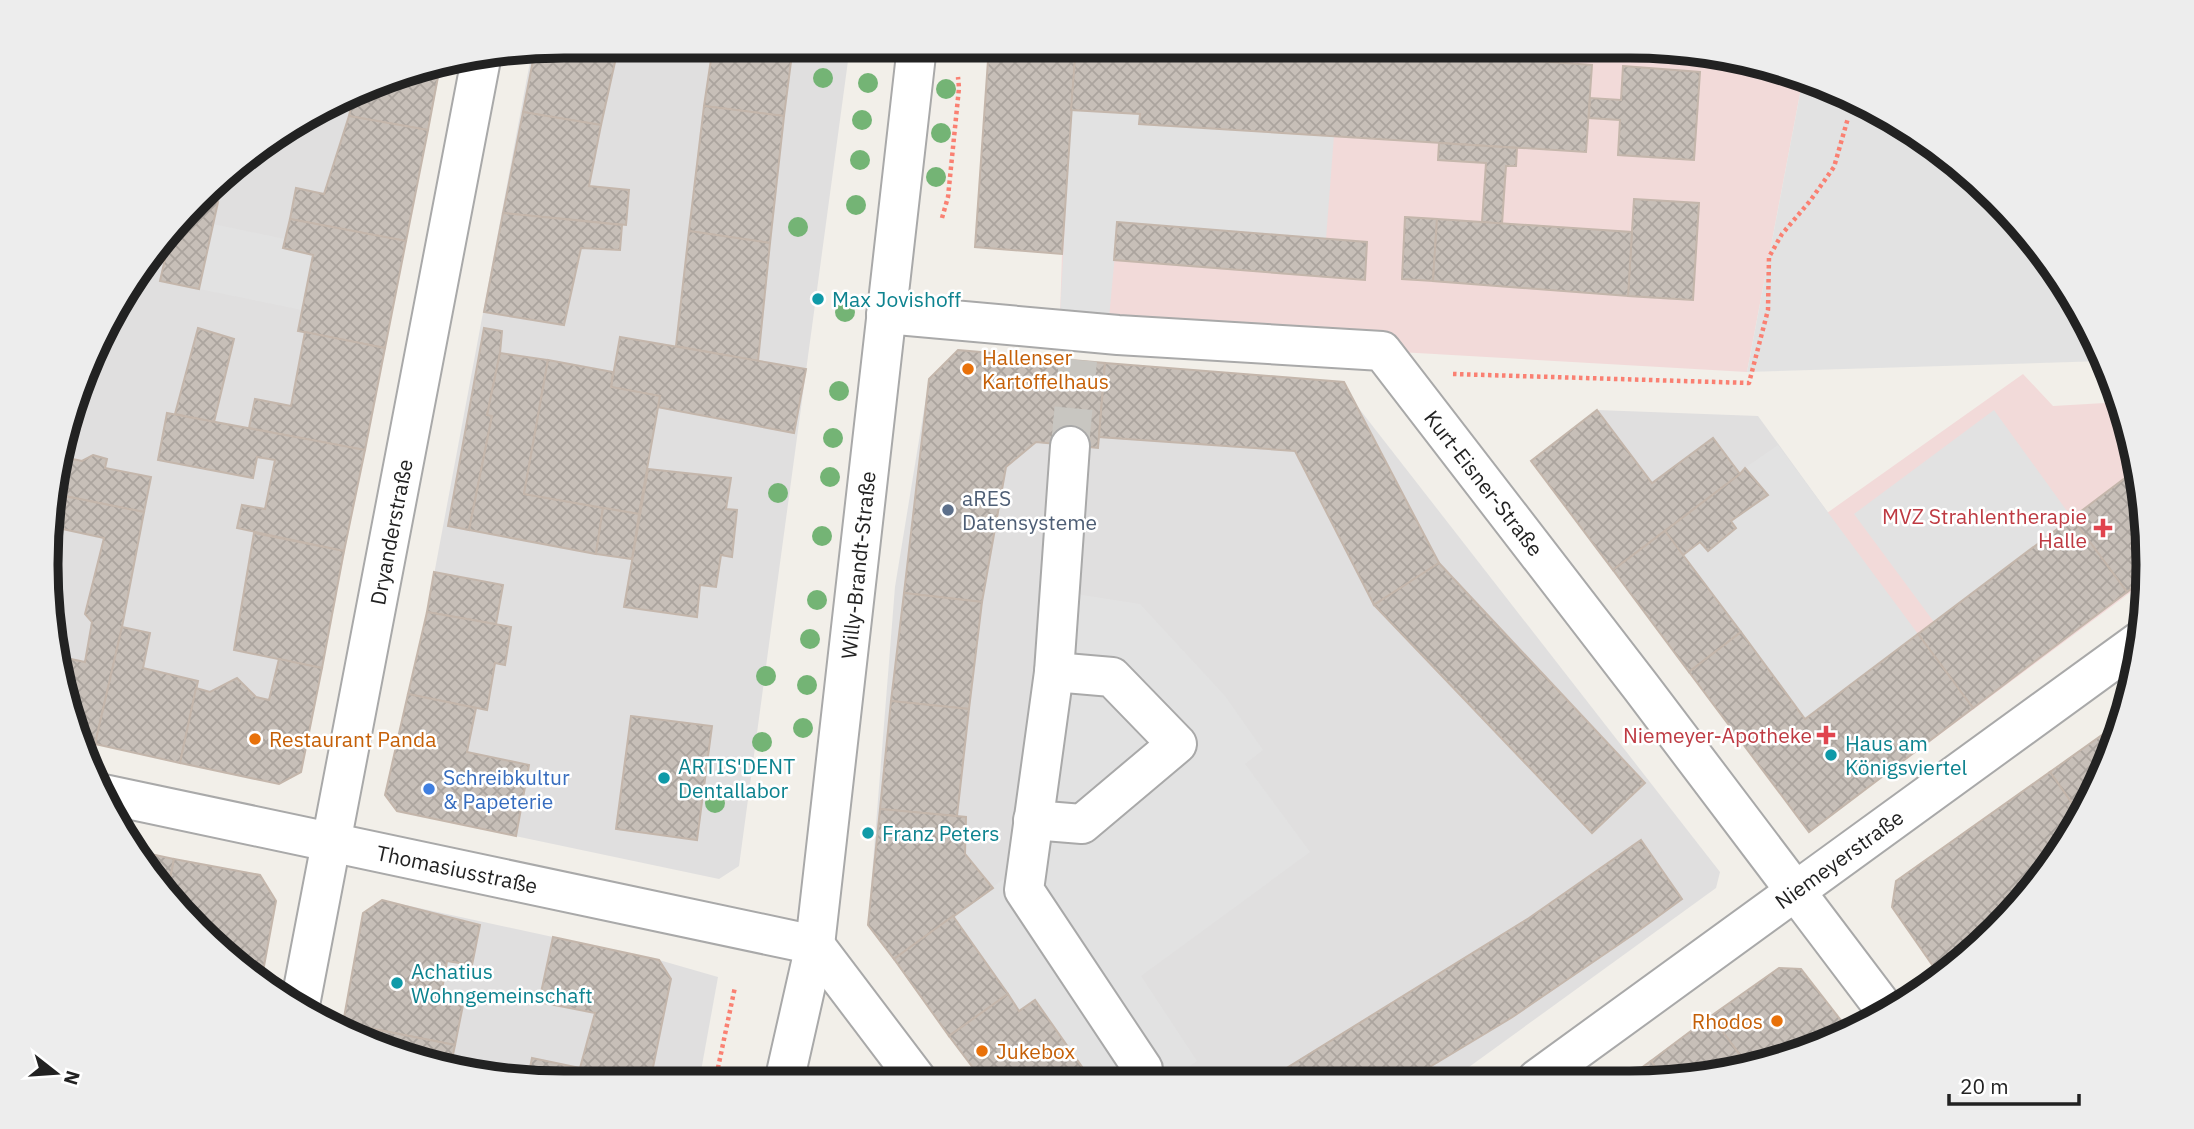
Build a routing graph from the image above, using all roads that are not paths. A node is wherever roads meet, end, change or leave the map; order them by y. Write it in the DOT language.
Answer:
graph roads {
  1 [pos="916,58"];
  2 [pos="480,65"];
  3 [pos="886,314"];
  4 [pos="1070,446"];
  5 [pos="2129,649"];
  6 [pos="1054,672"];
  7 [pos="114,796"];
  8 [pos="1033,820"];
  9 [pos="331,842"];
  10 [pos="1797,891"];
  11 [pos="814,945"];
  12 [pos="300,997"];
  13 [pos="1881,1004"];
  14 [pos="786,1071"];
  15 [pos="910,1071"];
  16 [pos="1142,1071"];
  17 [pos="1548,1071"];
  1 -- 3 [label="street, Willy-Brandt-Straße"];
  2 -- 9 [label="street, Dryanderstraße"];
  3 -- 10 [label="street, Kurt-Eisner-Straße"];
  3 -- 11 [label="street, Willy-Brandt-Straße"];
  4 -- 6 [label="street"];
  5 -- 10 [label="street, Niemeyerstraße"];
  6 -- 8 [label="street"];
  6 -- 8 [label="street"];
  7 -- 9 [label="street, Thomasiusstraße"];
  8 -- 16 [label="street"];
  9 -- 11 [label="street, Thomasiusstraße"];
  9 -- 12 [label="street, Dryanderstraße"];
  10 -- 13 [label="street, Kurt-Eisner-Straße"];
  10 -- 17 [label="street, Niemeyerstraße"];
  11 -- 14 [label="street, Willy-Brandt-Straße"];
  11 -- 15 [label="street"];
}
